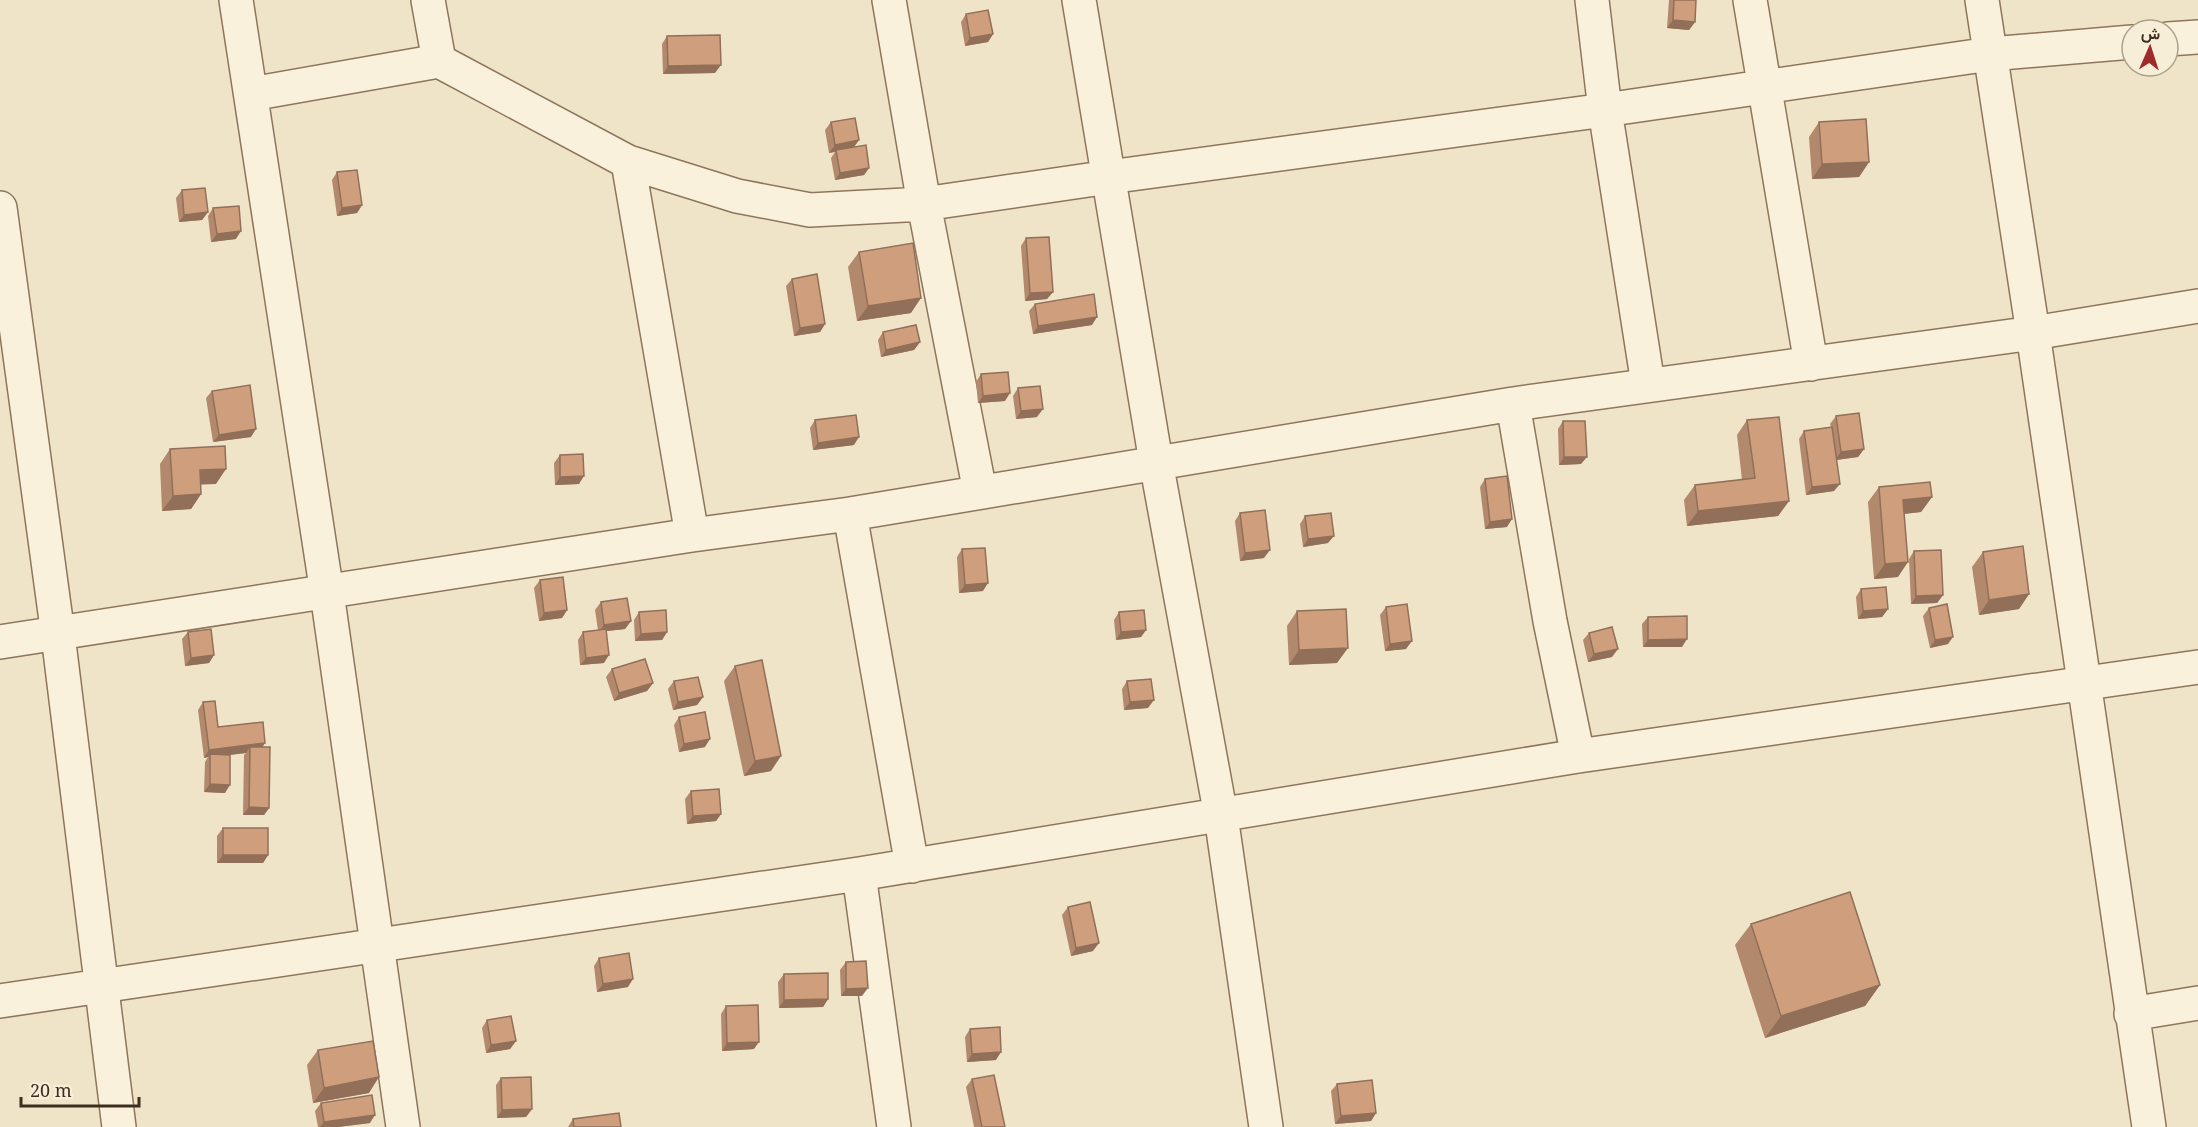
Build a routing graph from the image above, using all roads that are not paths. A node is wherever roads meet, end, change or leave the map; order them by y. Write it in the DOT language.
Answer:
graph roads {
  1 [pos="236,0"];
  2 [pos="428,0"];
  3 [pos="889,0"];
  4 [pos="1079,0"];
  5 [pos="1592,0"];
  6 [pos="1750,0"];
  7 [pos="1982,0"];
  8 [pos="2198,37"];
  9 [pos="2180,38"];
  10 [pos="2120,43"];
  11 [pos="1990,54"];
  12 [pos="439,61"];
  13 [pos="1765,86"];
  14 [pos="251,94"];
  15 [pos="1605,110"];
  16 [pos="628,162"];
  17 [pos="1109,177"];
  18 [pos="924,204"];
  19 [pos="0,208"];
  20 [pos="2198,306"];
  21 [pos="2033,333"];
  22 [pos="1811,364"];
  23 [pos="1648,384"];
  24 [pos="1514,404"];
  25 [pos="1156,462"];
  26 [pos="980,492"];
  27 [pos="850,514"];
  28 [pos="692,535"];
  29 [pos="327,593"];
  30 [pos="58,635"];
  31 [pos="0,642"];
  32 [pos="2198,667"];
  33 [pos="2084,683"];
  34 [pos="1578,756"];
  35 [pos="1221,816"];
  36 [pos="912,866"];
  37 [pos="859,874"];
  38 [pos="375,945"];
  39 [pos="102,985"];
  40 [pos="0,1001"];
  41 [pos="2198,1003"];
  42 [pos="2132,1014"];
  43 [pos="119,1127"];
  44 [pos="403,1127"];
  45 [pos="894,1127"];
  46 [pos="1266,1127"];
  47 [pos="2149,1127"];
  1 -- 14 [label="street"];
  2 -- 12 [label="street"];
  3 -- 18 [label="street"];
  4 -- 17 [label="street"];
  5 -- 15 [label="street"];
  6 -- 13 [label="street"];
  7 -- 11 [label="street"];
  8 -- 9 [label="street"];
  10 -- 11 [label="street"];
  11 -- 13 [label="street"];
  11 -- 21 [label="street"];
  12 -- 14 [label="street"];
  12 -- 16 [label="street"];
  13 -- 15 [label="street"];
  13 -- 22 [label="street"];
  14 -- 29 [label="street"];
  15 -- 17 [label="street"];
  15 -- 23 [label="street"];
  16 -- 18 [label="street"];
  16 -- 28 [label="street"];
  17 -- 18 [label="street"];
  17 -- 25 [label="street"];
  18 -- 26 [label="street"];
  19 -- 30 [label="street"];
  20 -- 21 [label="street"];
  21 -- 22 [label="street"];
  21 -- 33 [label="street"];
  22 -- 23 [label="street"];
  23 -- 24 [label="street"];
  24 -- 25 [label="street"];
  24 -- 34 [label="street"];
  25 -- 26 [label="street"];
  25 -- 35 [label="street"];
  26 -- 27 [label="street"];
  27 -- 28 [label="street"];
  27 -- 36 [label="street"];
  28 -- 29 [label="street"];
  29 -- 30 [label="street"];
  29 -- 38 [label="street"];
  30 -- 31 [label="street"];
  30 -- 39 [label="street"];
  32 -- 33 [label="street"];
  33 -- 34 [label="street"];
  33 -- 42 [label="street"];
  34 -- 35 [label="street"];
  35 -- 36 [label="street"];
  35 -- 46 [label="street"];
  36 -- 37 [label="street"];
  37 -- 38 [label="street"];
  37 -- 45 [label="street"];
  38 -- 39 [label="street"];
  38 -- 44 [label="street"];
  39 -- 40 [label="street"];
  39 -- 43 [label="street"];
  41 -- 42 [label="street"];
  42 -- 47 [label="street"];
}
